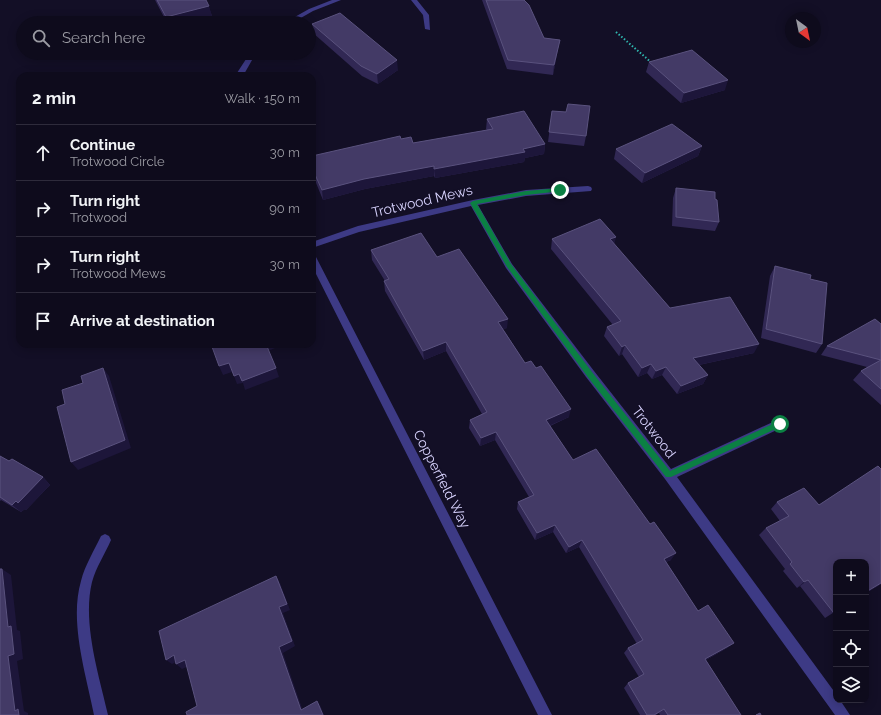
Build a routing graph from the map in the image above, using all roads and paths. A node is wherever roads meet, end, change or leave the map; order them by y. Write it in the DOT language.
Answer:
graph roads {
  1 [pos="338,0"];
  2 [pos="414,0"];
  3 [pos="300,16"];
  4 [pos="428,29"];
  5 [pos="616,32"];
  6 [pos="249,60"];
  7 [pos="652,63"];
  8 [pos="241,72"];
  9 [pos="588,189"];
  10 [pos="473,203"];
  11 [pos="316,244"];
  12 [pos="316,265"];
  13 [pos="780,424"];
  14 [pos="669,475"];
  15 [pos="105,540"];
  16 [pos="101,715"];
  17 [pos="545,715"];
  18 [pos="843,715"];
  1 -- 3 [label="street"];
  2 -- 4 [label="street"];
  5 -- 7 [label="path"];
  6 -- 8 [label="street"];
  9 -- 10 [label="street, Trotwood Mews"];
  10 -- 11 [label="street, Trotwood Mews"];
  10 -- 14 [label="street, Trotwood"];
  12 -- 17 [label="street, Copperfield Way"];
  13 -- 14 [label="street"];
  14 -- 18 [label="street, Trotwood"];
  15 -- 16 [label="street"];
}
